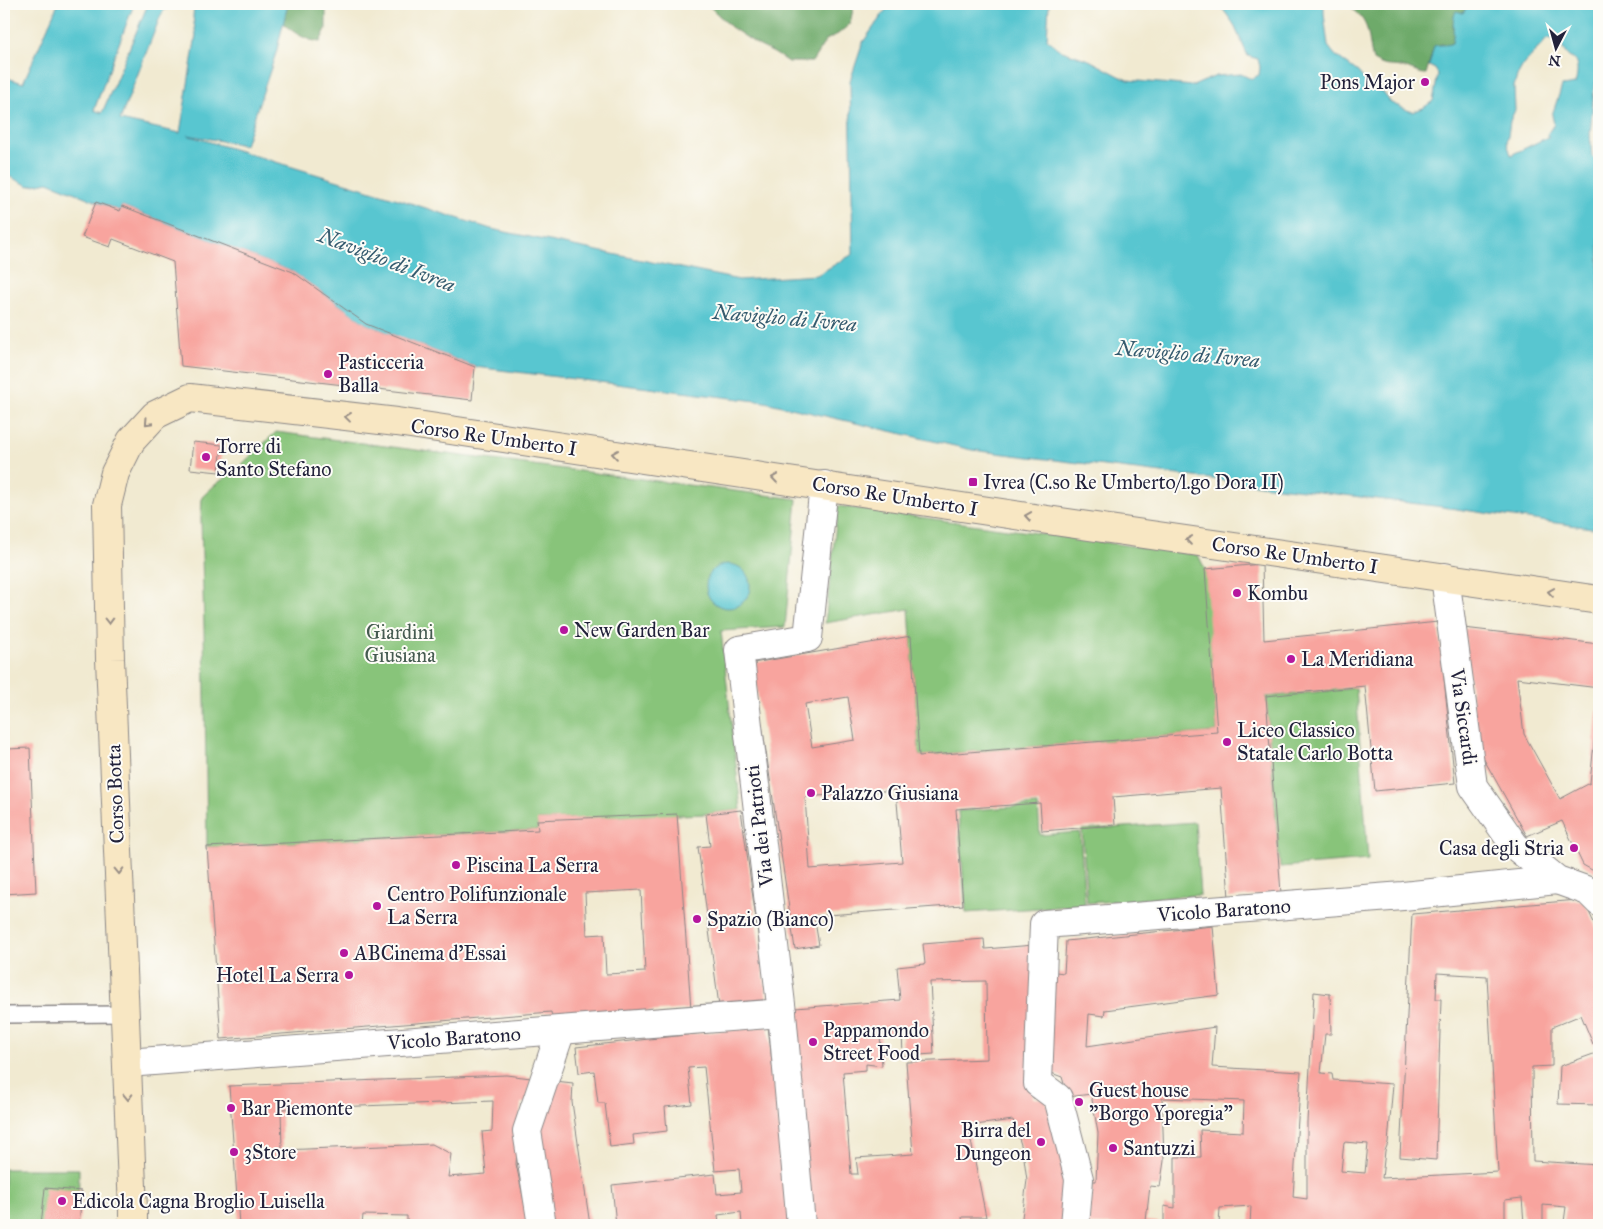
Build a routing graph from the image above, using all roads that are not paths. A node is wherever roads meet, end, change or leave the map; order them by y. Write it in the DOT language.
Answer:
graph roads {
  1 [pos="190,398"];
  2 [pos="824,485"];
  3 [pos="1445,577"];
  4 [pos="1599,600"];
  5 [pos="1557,880"];
  6 [pos="1594,896"];
  7 [pos="782,1013"];
  8 [pos="125,1014"];
  9 [pos="4,1015"];
  10 [pos="561,1030"];
  11 [pos="127,1063"];
  12 [pos="133,1225"];
  13 [pos="542,1225"];
  14 [pos="802,1225"];
  15 [pos="1075,1225"];
  2 -- 1 [label="main road, Corso Re Umberto I, one-way"];
  1 -- 8 [label="main road, Corso Botta, one-way"];
  3 -- 2 [label="main road, Corso Re Umberto I, one-way"];
  2 -- 7 [label="street, Via dei Patrioti"];
  4 -- 3 [label="main road, Corso Re Umberto I, one-way"];
  3 -- 5 [label="street, Via Siccardi"];
  5 -- 6 [label="street"];
  5 -- 15 [label="street, Vicolo Baratono"];
  7 -- 10 [label="street, Vicolo Baratono"];
  7 -- 14 [label="street, Via dei Patrioti"];
  8 -- 9 [label="lane"];
  8 -- 11 [label="main road, Corso Botta"];
  10 -- 11 [label="street, Vicolo Baratono"];
  10 -- 13 [label="street"];
  11 -- 12 [label="main road, Corso Botta, one-way"];
}
